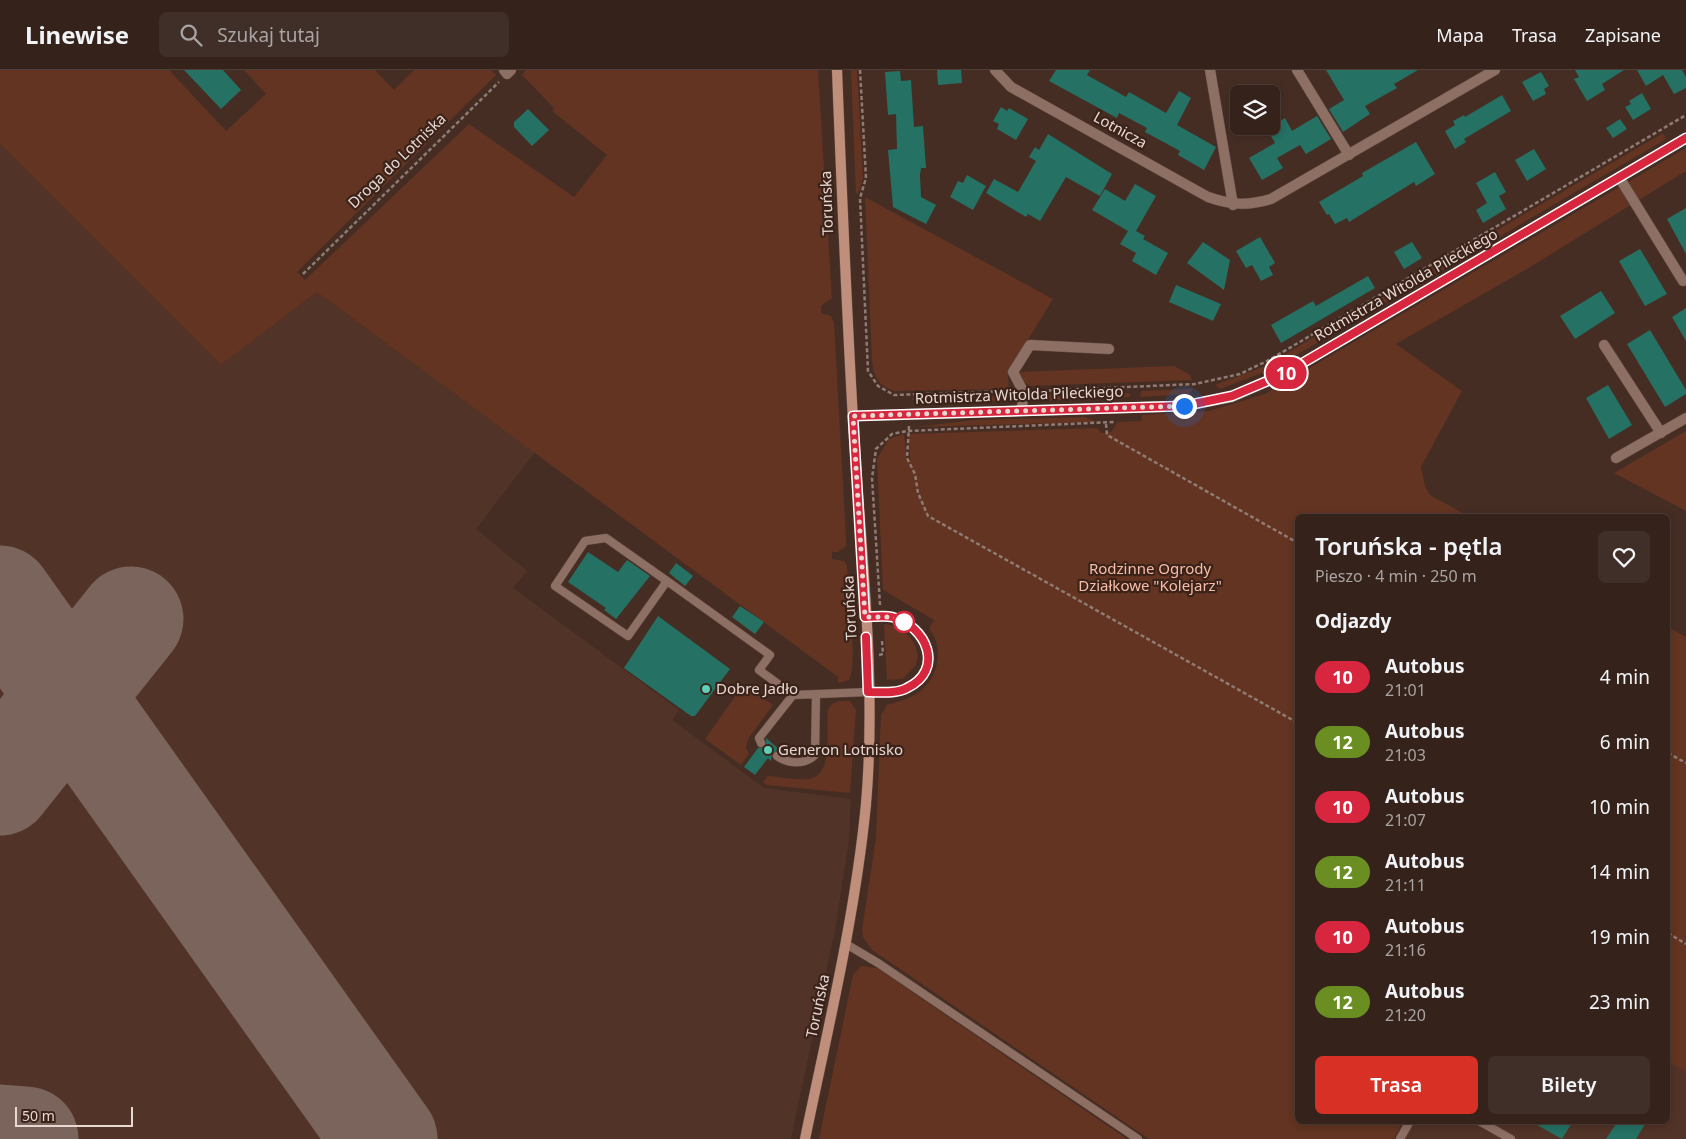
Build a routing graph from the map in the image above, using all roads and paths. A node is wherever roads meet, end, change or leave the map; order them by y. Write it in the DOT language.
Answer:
graph roads {
  1 [pos="837,70"];
  2 [pos="860,70"];
  3 [pos="1210,70"];
  4 [pos="1298,70"];
  5 [pos="1495,70"];
  6 [pos="507,71"];
  7 [pos="998,71"];
  8 [pos="1686,115"];
  9 [pos="1686,138"];
  10 [pos="1349,155"];
  11 [pos="1618,178"];
  12 [pos="1232,205"];
  13 [pos="303,274"];
  14 [pos="1683,281"];
  15 [pos="1604,345"];
  16 [pos="1109,349"];
  17 [pos="1023,391"];
  18 [pos="1022,410"];
  19 [pos="853,416"];
  20 [pos="1686,418"];
  21 [pos="907,431"];
  22 [pos="1661,433"];
  23 [pos="1616,458"];
  24 [pos="1295,541"];
  25 [pos="667,581"];
  26 [pos="865,617"];
  27 [pos="881,617"];
  28 [pos="867,656"];
  29 [pos="868,692"];
  30 [pos="793,695"];
  31 [pos="816,695"];
  32 [pos="1295,721"];
  33 [pos="761,743"];
  34 [pos="1670,754"];
  35 [pos="777,756"];
  36 [pos="1686,764"];
  37 [pos="1670,934"];
  38 [pos="846,944"];
  39 [pos="1686,944"];
  40 [pos="1408,1124"];
  41 [pos="1484,1124"];
  42 [pos="805,1139"];
  43 [pos="1138,1139"];
  44 [pos="1400,1139"];
  45 [pos="1511,1139"];
  1 -- 19 [label="main road, Toruńska"];
  2 -- 17 [label="path"];
  3 -- 12 [label="street"];
  4 -- 10 [label="street"];
  5 -- 10 [label="street, Lotnicza"];
  6 -- 13 [label="path, Droga do Lotniska"];
  7 -- 12 [label="street, Lotnicza"];
  8 -- 17 [label="path"];
  9 -- 11 [label="street, Rotmistrza Witolda Pileckiego"];
  10 -- 12 [label="street, Lotnicza"];
  11 -- 14 [label="street"];
  11 -- 18 [label="street, Rotmistrza Witolda Pileckiego"];
  15 -- 22 [label="street"];
  16 -- 17 [label="street"];
  17 -- 18 [label="street"];
  18 -- 19 [label="street, Rotmistrza Witolda Pileckiego"];
  19 -- 26 [label="main road, Toruńska"];
  20 -- 22 [label="street"];
  21 -- 24 [label="path"];
  21 -- 27 [label="path"];
  21 -- 32 [label="path"];
  22 -- 23 [label="street"];
  25 -- 25 [label="lane"];
  25 -- 30 [label="lane"];
  26 -- 27 [label="lane"];
  26 -- 28 [label="main road, Toruńska"];
  27 -- 28 [label="path"];
  27 -- 29 [label="lane"];
  28 -- 29 [label="main road, Toruńska"];
  29 -- 31 [label="lane"];
  29 -- 38 [label="main road, Toruńska"];
  30 -- 31 [label="lane"];
  30 -- 33 [label="lane"];
  31 -- 35 [label="lane"];
  34 -- 36 [label="path"];
  37 -- 39 [label="path"];
  38 -- 42 [label="main road, Toruńska"];
  38 -- 43 [label="lane"];
  40 -- 44 [label="lane"];
  41 -- 45 [label="lane"];
}
